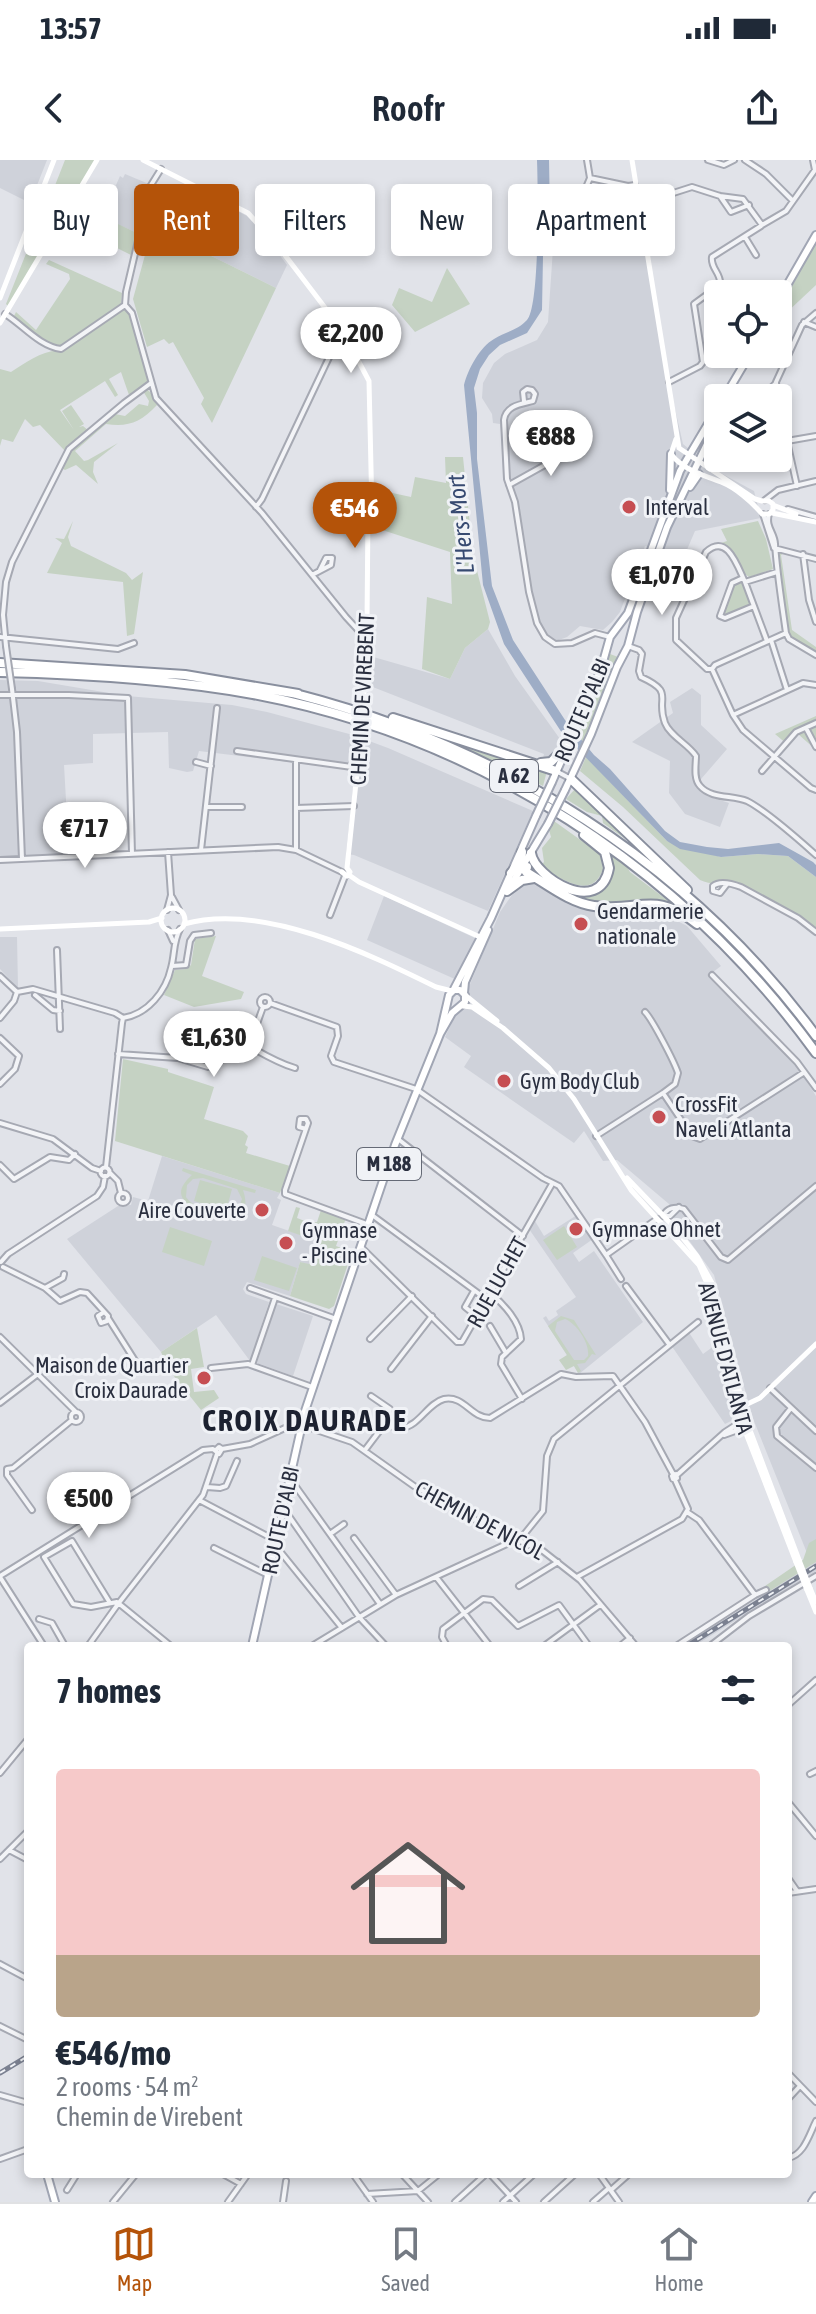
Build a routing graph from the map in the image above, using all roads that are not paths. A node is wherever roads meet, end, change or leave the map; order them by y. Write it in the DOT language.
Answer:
graph roads {
  1 [pos="54,160"];
  2 [pos="97,160"];
  3 [pos="143,160"];
  4 [pos="587,160"];
  5 [pos="632,160"];
  6 [pos="708,160"];
  7 [pos="734,160"];
  8 [pos="745,160"];
  9 [pos="813,160"];
  10 [pos="161,169"];
  11 [pos="590,178"];
  12 [pos="587,184"];
  13 [pos="618,184"];
  14 [pos="635,184"];
  15 [pos="675,192"];
  16 [pos="720,196"];
  17 [pos="793,201"];
  18 [pos="749,205"];
  19 [pos="762,225"];
  20 [pos="816,235"];
  21 [pos="745,237"];
  22 [pos="756,255"];
  23 [pos="647,256"];
  24 [pos="790,280"];
  25 [pos="0,298"];
  26 [pos="125,305"];
  27 [pos="3,312"];
  28 [pos="816,313"];
  29 [pos="804,322"];
  30 [pos="0,323"];
  31 [pos="816,327"];
  32 [pos="342,330"];
  33 [pos="669,382"];
  34 [pos="151,383"];
  35 [pos="775,384"];
  36 [pos="524,401"];
  37 [pos="704,430"];
  38 [pos="816,436"];
  39 [pos="677,438"];
  40 [pos="792,440"];
  41 [pos="579,446"];
  42 [pos="704,452"];
  43 [pos="671,454"];
  44 [pos="689,457"];
  45 [pos="699,463"];
  46 [pos="792,464"];
  47 [pos="683,465"];
  48 [pos="697,473"];
  49 [pos="816,481"];
  50 [pos="509,485"];
  51 [pos="797,486"];
  52 [pos="776,492"];
  53 [pos="669,497"];
  54 [pos="764,500"];
  55 [pos="773,504"];
  56 [pos="256,507"];
  57 [pos="765,513"];
  58 [pos="813,519"];
  59 [pos="774,548"];
  60 [pos="803,554"];
  61 [pos="816,559"];
  62 [pos="320,570"];
  63 [pos="777,572"];
  64 [pos="312,575"];
  65 [pos="744,580"];
  66 [pos="3,581"];
  67 [pos="814,605"];
  68 [pos="754,606"];
  69 [pos="816,622"];
  70 [pos="618,629"];
  71 [pos="364,632"];
  72 [pos="786,633"];
  73 [pos="630,636"];
  74 [pos="610,637"];
  75 [pos="2,638"];
  76 [pos="769,640"];
  77 [pos="134,643"];
  78 [pos="608,646"];
  79 [pos="628,646"];
  80 [pos="623,654"];
  81 [pos="816,655"];
  82 [pos="0,661"];
  83 [pos="712,669"];
  84 [pos="0,675"];
  85 [pos="816,685"];
  86 [pos="787,690"];
  87 [pos="296,694"];
  88 [pos="0,695"];
  89 [pos="13,696"];
  90 [pos="217,708"];
  91 [pos="733,715"];
  92 [pos="816,723"];
  93 [pos="806,728"];
  94 [pos="816,747"];
  95 [pos="237,751"];
  96 [pos="565,751"];
  97 [pos="774,757"];
  98 [pos="296,761"];
  99 [pos="196,762"];
  100 [pos="578,763"];
  101 [pos="536,764"];
  102 [pos="211,766"];
  103 [pos="359,768"];
  104 [pos="556,771"];
  105 [pos="762,771"];
  106 [pos="571,779"];
  107 [pos="518,789"];
  108 [pos="816,790"];
  109 [pos="355,806"];
  110 [pos="206,807"];
  111 [pos="242,807"];
  112 [pos="296,808"];
  113 [pos="201,850"];
  114 [pos="296,850"];
  115 [pos="168,852"];
  116 [pos="526,852"];
  117 [pos="132,854"];
  118 [pos="816,855"];
  119 [pos="22,859"];
  120 [pos="0,860"];
  121 [pos="522,866"];
  122 [pos="346,873"];
  123 [pos="511,873"];
  124 [pos="550,877"];
  125 [pos="538,879"];
  126 [pos="730,884"];
  127 [pos="507,891"];
  128 [pos="171,895"];
  129 [pos="497,906"];
  130 [pos="167,910"];
  131 [pos="179,910"];
  132 [pos="704,912"];
  133 [pos="330,915"];
  134 [pos="162,918"];
  135 [pos="491,918"];
  136 [pos="149,922"];
  137 [pos="183,924"];
  138 [pos="166,928"];
  139 [pos="0,929"];
  140 [pos="816,932"];
  141 [pos="211,933"];
  142 [pos="480,937"];
  143 [pos="174,943"];
  144 [pos="57,950"];
  145 [pos="731,952"];
  146 [pos="172,966"];
  147 [pos="712,975"];
  148 [pos="0,976"];
  149 [pos="436,987"];
  150 [pos="453,990"];
  151 [pos="17,992"];
  152 [pos="465,994"];
  153 [pos="35,995"];
  154 [pos="60,997"];
  155 [pos="448,1001"];
  156 [pos="270,1003"];
  157 [pos="263,1007"];
  158 [pos="461,1007"];
  159 [pos="60,1011"];
  160 [pos="645,1012"];
  161 [pos="0,1018"];
  162 [pos="123,1018"];
  163 [pos="503,1028"];
  164 [pos="60,1029"];
  165 [pos="440,1034"];
  166 [pos="816,1036"];
  167 [pos="0,1038"];
  168 [pos="249,1046"];
  169 [pos="816,1053"];
  170 [pos="118,1054"];
  171 [pos="295,1068"];
  172 [pos="803,1073"];
  173 [pos="0,1084"];
  174 [pos="816,1088"];
  175 [pos="416,1089"];
  176 [pos="663,1093"];
  177 [pos="0,1123"];
  178 [pos="306,1129"];
  179 [pos="595,1134"];
  180 [pos="398,1139"];
  181 [pos="75,1154"];
  182 [pos="0,1165"];
  183 [pos="106,1172"];
  184 [pos="553,1183"];
  185 [pos="816,1186"];
  186 [pos="121,1193"];
  187 [pos="372,1215"];
  188 [pos="660,1218"];
  189 [pos="369,1225"];
  190 [pos="523,1236"];
  191 [pos="677,1236"];
  192 [pos="361,1247"];
  193 [pos="606,1255"];
  194 [pos="1,1265"];
  195 [pos="64,1274"];
  196 [pos="621,1279"];
  197 [pos="626,1286"];
  198 [pos="45,1288"];
  199 [pos="250,1288"];
  200 [pos="474,1291"];
  201 [pos="412,1296"];
  202 [pos="489,1297"];
  203 [pos="275,1298"];
  204 [pos="104,1312"];
  205 [pos="432,1316"];
  206 [pos="477,1317"];
  207 [pos="108,1318"];
  208 [pos="336,1319"];
  209 [pos="698,1322"];
  210 [pos="490,1326"];
  211 [pos="0,1337"];
  212 [pos="370,1339"];
  213 [pos="669,1344"];
  214 [pos="816,1344"];
  215 [pos="506,1353"];
  216 [pos="252,1365"];
  217 [pos="139,1367"];
  218 [pos="211,1368"];
  219 [pos="391,1369"];
  220 [pos="38,1374"];
  221 [pos="621,1386"];
  222 [pos="313,1387"];
  223 [pos="770,1388"];
  224 [pos="371,1396"];
  225 [pos="522,1399"];
  226 [pos="0,1403"];
  227 [pos="739,1404"];
  228 [pos="791,1408"];
  229 [pos="302,1424"];
  230 [pos="388,1424"];
  231 [pos="745,1424"];
  232 [pos="816,1431"];
  233 [pos="365,1450"];
  234 [pos="218,1451"];
  235 [pos="237,1461"];
  236 [pos="816,1468"];
  237 [pos="675,1476"];
  238 [pos="288,1480"];
  239 [pos="207,1487"];
  240 [pos="199,1500"];
  241 [pos="282,1508"];
  242 [pos="32,1510"];
  243 [pos="687,1512"];
  244 [pos="344,1524"];
  245 [pos="330,1534"];
  246 [pos="354,1538"];
  247 [pos="517,1540"];
  248 [pos="274,1544"];
  249 [pos="214,1548"];
  250 [pos="558,1562"];
  251 [pos="268,1575"];
  252 [pos="816,1576"];
  253 [pos="0,1577"];
  254 [pos="436,1577"];
  255 [pos="577,1577"];
  256 [pos="519,1586"];
  257 [pos="809,1589"];
  258 [pos="766,1590"];
  259 [pos="396,1595"];
  260 [pos="755,1595"];
  261 [pos="816,1602"];
  262 [pos="110,1603"];
  263 [pos="118,1604"];
  264 [pos="380,1604"];
  265 [pos="601,1605"];
  266 [pos="816,1612"];
  267 [pos="463,1613"];
  268 [pos="359,1617"];
  269 [pos="39,1619"];
  270 [pos="574,1624"];
  271 [pos="342,1628"];
  272 [pos="630,1638"];
  273 [pos="41,1642"];
  274 [pos="63,1642"];
  275 [pos="91,1642"];
  276 [pos="166,1642"];
  277 [pos="253,1642"];
  278 [pos="319,1642"];
  279 [pos="382,1642"];
  280 [pos="444,1642"];
  281 [pos="487,1642"];
  282 [pos="549,1642"];
  283 [pos="586,1642"];
  284 [pos="625,1642"];
  285 [pos="633,1642"];
  286 [pos="682,1642"];
  287 [pos="715,1642"];
  288 [pos="816,1680"];
  289 [pos="792,1701"];
  290 [pos="24,1744"];
  291 [pos="816,1771"];
  292 [pos="0,1773"];
  293 [pos="810,1774"];
  294 [pos="792,1807"];
  295 [pos="24,1835"];
  296 [pos="816,1836"];
  297 [pos="9,1850"];
  298 [pos="24,1858"];
  299 [pos="0,1859"];
  300 [pos="792,1884"];
  301 [pos="816,1889"];
  302 [pos="797,1891"];
  303 [pos="792,1892"];
  304 [pos="0,1964"];
  305 [pos="24,1977"];
  306 [pos="0,2026"];
  307 [pos="24,2038"];
  308 [pos="792,2077"];
  309 [pos="800,2086"];
  310 [pos="0,2095"];
  311 [pos="792,2095"];
  312 [pos="24,2102"];
  313 [pos="816,2102"];
  314 [pos="816,2121"];
  315 [pos="24,2150"];
  316 [pos="792,2157"];
  317 [pos="0,2159"];
  318 [pos="48,2178"];
  319 [pos="74,2178"];
  320 [pos="133,2178"];
  321 [pos="230,2178"];
  322 [pos="245,2178"];
  323 [pos="356,2178"];
  324 [pos="406,2178"];
  325 [pos="434,2178"];
  326 [pos="483,2178"];
  327 [pos="492,2178"];
  328 [pos="529,2178"];
  329 [pos="571,2178"];
  330 [pos="602,2178"];
  331 [pos="624,2178"];
  332 [pos="286,2181"];
  333 [pos="241,2184"];
  334 [pos="610,2189"];
  335 [pos="67,2190"];
  336 [pos="418,2191"];
  337 [pos="367,2194"];
  338 [pos="510,2195"];
  339 [pos="816,2196"];
  340 [pos="54,2202"];
  341 [pos="113,2202"];
  342 [pos="228,2202"];
  343 [pos="283,2202"];
  344 [pos="373,2202"];
  345 [pos="428,2202"];
  346 [pos="455,2202"];
  347 [pos="503,2202"];
  348 [pos="516,2202"];
  349 [pos="544,2202"];
  350 [pos="593,2202"];
  351 [pos="619,2202"];
  352 [pos="812,2202"];
  1 -- 25 [label="main road"];
  2 -- 27 [label="main road"];
  3 -- 10 [label="main road, CHEMIN DE VIREBENT"];
  4 -- 11 [label="street"];
  5 -- 14 [label="main road"];
  6 -- 7 [label="street"];
  8 -- 17 [label="street"];
  9 -- 17 [label="street"];
  10 -- 26 [label="street"];
  10 -- 32 [label="main road, CHEMIN DE VIREBENT"];
  11 -- 12 [label="street"];
  11 -- 13 [label="street"];
  15 -- 16 [label="street"];
  16 -- 18 [label="street"];
  16 -- 18 [label="street"];
  17 -- 19 [label="street"];
  18 -- 19 [label="street"];
  19 -- 21 [label="street"];
  20 -- 24 [label="main road"];
  21 -- 22 [label="street"];
  21 -- 33 [label="street"];
  23 -- 33 [label="main road"];
  26 -- 27 [label="street"];
  26 -- 34 [label="street"];
  27 -- 30 [label="main road"];
  28 -- 29 [label="street"];
  29 -- 31 [label="street"];
  29 -- 35 [label="street"];
  32 -- 56 [label="street"];
  32 -- 71 [label="main road, CHEMIN DE VIREBENT"];
  33 -- 39 [label="main road"];
  34 -- 56 [label="street"];
  34 -- 66 [label="street"];
  36 -- 50 [label="street"];
  37 -- 44 [label="main road"];
  38 -- 40 [label="street"];
  39 -- 43 [label="main road"];
  39 -- 44 [label="main road"];
  41 -- 50 [label="street"];
  42 -- 45 [label="main road"];
  43 -- 47 [label="main road"];
  43 -- 53 [label="main road"];
  44 -- 45 [label="main road"];
  44 -- 47 [label="main road"];
  45 -- 48 [label="main road"];
  45 -- 54 [label="main road"];
  46 -- 51 [label="street"];
  47 -- 48 [label="main road"];
  47 -- 53 [label="main road"];
  48 -- 57 [label="main road"];
  48 -- 73 [label="main road"];
  49 -- 51 [label="street"];
  50 -- 74 [label="street"];
  51 -- 52 [label="street"];
  52 -- 54 [label="street"];
  52 -- 55 [label="street"];
  53 -- 70 [label="main road"];
  54 -- 55 [label="main road"];
  54 -- 57 [label="main road"];
  55 -- 57 [label="main road"];
  55 -- 58 [label="main road"];
  56 -- 64 [label="street"];
  57 -- 58 [label="main road"];
  57 -- 59 [label="street"];
  59 -- 60 [label="street"];
  59 -- 63 [label="street"];
  60 -- 61 [label="street"];
  60 -- 67 [label="street"];
  62 -- 64 [label="street"];
  63 -- 65 [label="street"];
  63 -- 72 [label="street"];
  64 -- 71 [label="street"];
  65 -- 68 [label="street"];
  65 -- 68 [label="street"];
  65 -- 83 [label="street"];
  66 -- 75 [label="street"];
  67 -- 69 [label="street"];
  68 -- 76 [label="street"];
  70 -- 73 [label="main road"];
  70 -- 74 [label="main road"];
  71 -- 103 [label="main road, CHEMIN DE VIREBENT, bridge"];
  72 -- 76 [label="street"];
  72 -- 81 [label="street"];
  73 -- 79 [label="main road"];
  74 -- 78 [label="main road"];
  75 -- 77 [label="street"];
  75 -- 89 [label="street, bridge"];
  76 -- 83 [label="street"];
  76 -- 86 [label="street"];
  78 -- 80 [label="main road"];
  78 -- 96 [label="main road, ROUTE D'ALBI"];
  79 -- 80 [label="main road"];
  79 -- 118 [label="street"];
  80 -- 100 [label="main road, ROUTE D'ALBI"];
  82 -- 87 [label="highway, A 62"];
  83 -- 91 [label="street"];
  84 -- 107 [label="highway, A 62"];
  85 -- 86 [label="street"];
  86 -- 91 [label="street"];
  87 -- 101 [label="highway"];
  87 -- 132 [label="highway, A 62"];
  88 -- 89 [label="street"];
  89 -- 117 [label="street"];
  89 -- 119 [label="street"];
  90 -- 102 [label="street"];
  91 -- 97 [label="street"];
  92 -- 93 [label="street"];
  93 -- 94 [label="street"];
  93 -- 97 [label="street"];
  95 -- 98 [label="street"];
  96 -- 100 [label="main road"];
  96 -- 101 [label="highway"];
  96 -- 104 [label="main road, ROUTE D'ALBI"];
  97 -- 105 [label="street"];
  97 -- 108 [label="street"];
  98 -- 103 [label="street"];
  98 -- 112 [label="street"];
  99 -- 102 [label="street"];
  100 -- 106 [label="main road, ROUTE D'ALBI"];
  101 -- 104 [label="highway"];
  102 -- 110 [label="street"];
  103 -- 109 [label="main road, CHEMIN DE VIREBENT"];
  104 -- 106 [label="street"];
  104 -- 116 [label="main road, ROUTE D'ALBI, bridge"];
  106 -- 116 [label="main road, ROUTE D'ALBI, bridge"];
  106 -- 132 [label="highway"];
  107 -- 124 [label="highway"];
  107 -- 145 [label="highway, A 62"];
  109 -- 112 [label="street"];
  109 -- 122 [label="main road, CHEMIN DE VIREBENT"];
  110 -- 111 [label="street"];
  110 -- 113 [label="street"];
  112 -- 114 [label="street"];
  113 -- 114 [label="street"];
  113 -- 115 [label="street"];
  114 -- 122 [label="street"];
  115 -- 117 [label="street"];
  115 -- 128 [label="street"];
  116 -- 121 [label="highway"];
  116 -- 123 [label="main road, ROUTE D'ALBI"];
  116 -- 124 [label="highway"];
  117 -- 119 [label="street"];
  119 -- 120 [label="street"];
  121 -- 123 [label="highway"];
  121 -- 124 [label="highway"];
  121 -- 125 [label="highway"];
  121 -- 127 [label="main road, ROUTE D'ALBI"];
  122 -- 133 [label="street"];
  122 -- 142 [label="main road"];
  123 -- 129 [label="main road, ROUTE D'ALBI"];
  125 -- 127 [label="highway"];
  125 -- 145 [label="highway"];
  126 -- 140 [label="street"];
  127 -- 129 [label="main road, ROUTE D'ALBI"];
  128 -- 130 [label="street"];
  128 -- 131 [label="street"];
  129 -- 135 [label="main road, ROUTE D'ALBI"];
  130 -- 131 [label="main road"];
  130 -- 134 [label="main road"];
  131 -- 137 [label="main road"];
  132 -- 166 [label="highway, A 62"];
  134 -- 136 [label="main road"];
  134 -- 138 [label="main road"];
  135 -- 142 [label="main road, ROUTE D'ALBI"];
  135 -- 152 [label="main road, ROUTE D'ALBI"];
  136 -- 138 [label="main road"];
  136 -- 139 [label="main road"];
  137 -- 138 [label="main road"];
  137 -- 143 [label="street"];
  137 -- 149 [label="main road"];
  138 -- 143 [label="street"];
  141 -- 146 [label="street"];
  142 -- 150 [label="main road, ROUTE D'ALBI"];
  143 -- 146 [label="street"];
  144 -- 154 [label="street"];
  145 -- 169 [label="highway, A 62"];
  146 -- 162 [label="street"];
  147 -- 172 [label="street"];
  148 -- 151 [label="street"];
  149 -- 150 [label="main road"];
  149 -- 155 [label="main road"];
  150 -- 152 [label="main road"];
  150 -- 155 [label="main road, ROUTE D'ALBI"];
  151 -- 154 [label="street"];
  151 -- 161 [label="street"];
  152 -- 158 [label="main road, ROUTE D'ALBI"];
  152 -- 163 [label="main road, AVENUE D'ATLANTA"];
  153 -- 159 [label="street"];
  154 -- 159 [label="street"];
  154 -- 162 [label="street"];
  155 -- 158 [label="main road"];
  155 -- 165 [label="main road, ROUTE D'ALBI / M 188"];
  156 -- 157 [label="street"];
  156 -- 157 [label="street"];
  156 -- 175 [label="street"];
  157 -- 168 [label="street"];
  158 -- 163 [label="main road, AVENUE D'ATLANTA"];
  158 -- 165 [label="main road, ROUTE D'ALBI / M 188"];
  159 -- 164 [label="street"];
  160 -- 176 [label="street"];
  162 -- 170 [label="street"];
  163 -- 179 [label="main road, AVENUE D'ATLANTA"];
  165 -- 175 [label="main road, ROUTE D'ALBI / M 188"];
  167 -- 173 [label="street"];
  168 -- 170 [label="street"];
  168 -- 171 [label="street"];
  170 -- 183 [label="street"];
  172 -- 174 [label="street"];
  172 -- 176 [label="street"];
  175 -- 180 [label="main road, ROUTE D'ALBI / M 188"];
  175 -- 184 [label="street"];
  176 -- 179 [label="street"];
  177 -- 181 [label="street"];
  178 -- 178 [label="street"];
  178 -- 189 [label="street"];
  179 -- 188 [label="main road, AVENUE D'ATLANTA"];
  180 -- 187 [label="main road, ROUTE D'ALBI / M 188"];
  180 -- 190 [label="street"];
  181 -- 182 [label="street"];
  181 -- 183 [label="street"];
  183 -- 186 [label="street"];
  183 -- 194 [label="street"];
  184 -- 190 [label="street, RUE LUCHET"];
  184 -- 193 [label="street"];
  185 -- 188 [label="street"];
  187 -- 189 [label="main road, ROUTE D'ALBI / M 188"];
  187 -- 200 [label="street"];
  188 -- 191 [label="main road, AVENUE D'ATLANTA"];
  188 -- 191 [label="main road, AVENUE D'ATLANTA"];
  188 -- 193 [label="street"];
  189 -- 192 [label="main road, ROUTE D'ALBI / M 188"];
  190 -- 202 [label="street, RUE LUCHET"];
  191 -- 227 [label="main road, AVENUE D'ATLANTA"];
  192 -- 201 [label="street, RUE LUCHET"];
  192 -- 208 [label="main road, ROUTE D'ALBI / M 188"];
  193 -- 196 [label="street"];
  194 -- 198 [label="street"];
  195 -- 198 [label="street"];
  197 -- 213 [label="street"];
  198 -- 204 [label="street"];
  199 -- 203 [label="street"];
  200 -- 202 [label="street"];
  200 -- 206 [label="street"];
  201 -- 205 [label="street, RUE LUCHET"];
  201 -- 212 [label="street"];
  202 -- 206 [label="street, RUE LUCHET"];
  202 -- 215 [label="street"];
  203 -- 208 [label="street"];
  203 -- 216 [label="street"];
  204 -- 207 [label="street"];
  204 -- 207 [label="street"];
  205 -- 206 [label="street, RUE LUCHET"];
  205 -- 219 [label="street"];
  207 -- 217 [label="street"];
  208 -- 222 [label="main road, ROUTE D'ALBI / M 188"];
  209 -- 213 [label="street"];
  210 -- 215 [label="street"];
  211 -- 220 [label="street"];
  213 -- 221 [label="street"];
  214 -- 223 [label="main road"];
  215 -- 225 [label="street"];
  216 -- 218 [label="street"];
  216 -- 222 [label="street"];
  220 -- 226 [label="street"];
  220 -- 242 [label="street"];
  221 -- 225 [label="street"];
  221 -- 237 [label="street"];
  221 -- 247 [label="street"];
  222 -- 229 [label="main road, ROUTE D'ALBI / M 188"];
  223 -- 227 [label="main road"];
  223 -- 228 [label="street"];
  224 -- 230 [label="street"];
  225 -- 230 [label="street"];
  227 -- 231 [label="main road, AVENUE D'ATLANTA"];
  228 -- 232 [label="street"];
  228 -- 236 [label="street"];
  229 -- 233 [label="street, CHEMIN DE NICOL"];
  229 -- 234 [label="street"];
  229 -- 238 [label="main road, ROUTE D'ALBI / M 188"];
  230 -- 233 [label="street"];
  231 -- 237 [label="street"];
  231 -- 257 [label="main road, AVENUE D'ATLANTA, bridge"];
  233 -- 247 [label="street, CHEMIN DE NICOL"];
  234 -- 239 [label="street"];
  234 -- 253 [label="street"];
  235 -- 239 [label="street"];
  237 -- 243 [label="street"];
  238 -- 241 [label="main road, ROUTE D'ALBI / M 188"];
  238 -- 245 [label="street"];
  239 -- 240 [label="street"];
  240 -- 248 [label="street"];
  240 -- 263 [label="street"];
  241 -- 248 [label="main road, ROUTE D'ALBI / M 188"];
  241 -- 268 [label="street"];
  243 -- 255 [label="street"];
  243 -- 260 [label="street"];
  244 -- 245 [label="street"];
  245 -- 264 [label="street"];
  246 -- 259 [label="street"];
  247 -- 250 [label="street, CHEMIN DE NICOL"];
  247 -- 254 [label="street"];
  248 -- 251 [label="main road, ROUTE D'ALBI / M 188"];
  248 -- 271 [label="street"];
  249 -- 251 [label="street"];
  250 -- 255 [label="street, CHEMIN DE NICOL"];
  250 -- 256 [label="street"];
  251 -- 277 [label="main road, ROUTE D'ALBI / M 188"];
  252 -- 287 [label="street"];
  253 -- 273 [label="street"];
  254 -- 259 [label="street"];
  254 -- 267 [label="street"];
  255 -- 265 [label="street, CHEMIN DE NICOL"];
  257 -- 261 [label="main road, AVENUE D'ATLANTA"];
  257 -- 266 [label="main road, AVENUE D'ATLANTA"];
  258 -- 260 [label="street"];
  259 -- 264 [label="street"];
  260 -- 286 [label="street"];
  262 -- 262 [label="street"];
  262 -- 263 [label="street"];
  263 -- 275 [label="street"];
  263 -- 276 [label="street"];
  264 -- 268 [label="street"];
  265 -- 270 [label="street"];
  265 -- 272 [label="street, CHEMIN DE NICOL"];
  267 -- 270 [label="street"];
  267 -- 280 [label="street"];
  267 -- 281 [label="street"];
  268 -- 271 [label="street"];
  268 -- 279 [label="street"];
  269 -- 274 [label="street"];
  270 -- 282 [label="street"];
  270 -- 283 [label="street"];
  271 -- 278 [label="street"];
  272 -- 284 [label="street"];
  272 -- 285 [label="street, CHEMIN DE NICOL"];
  288 -- 289 [label="street"];
  290 -- 292 [label="street"];
  291 -- 293 [label="street"];
  294 -- 296 [label="street"];
  295 -- 297 [label="street"];
  297 -- 298 [label="street"];
  297 -- 299 [label="street"];
  300 -- 302 [label="street"];
  301 -- 302 [label="street"];
  302 -- 303 [label="street"];
  304 -- 305 [label="street"];
  306 -- 307 [label="street"];
  308 -- 309 [label="street"];
  309 -- 311 [label="street"];
  309 -- 313 [label="street"];
  310 -- 312 [label="street"];
  314 -- 316 [label="street"];
  315 -- 317 [label="street"];
  318 -- 340 [label="main road"];
  319 -- 335 [label="street"];
  320 -- 341 [label="street"];
  321 -- 333 [label="street"];
  322 -- 333 [label="street"];
  323 -- 337 [label="street"];
  324 -- 336 [label="street"];
  325 -- 336 [label="street"];
  326 -- 346 [label="street"];
  327 -- 338 [label="street"];
  328 -- 338 [label="street"];
  329 -- 349 [label="street"];
  330 -- 334 [label="street"];
  331 -- 334 [label="street"];
  332 -- 343 [label="street"];
  333 -- 342 [label="street"];
  334 -- 350 [label="street"];
  334 -- 351 [label="street"];
  336 -- 337 [label="street"];
  336 -- 345 [label="street"];
  337 -- 344 [label="street"];
  338 -- 347 [label="street"];
  338 -- 348 [label="street"];
  339 -- 352 [label="main road"];
}
